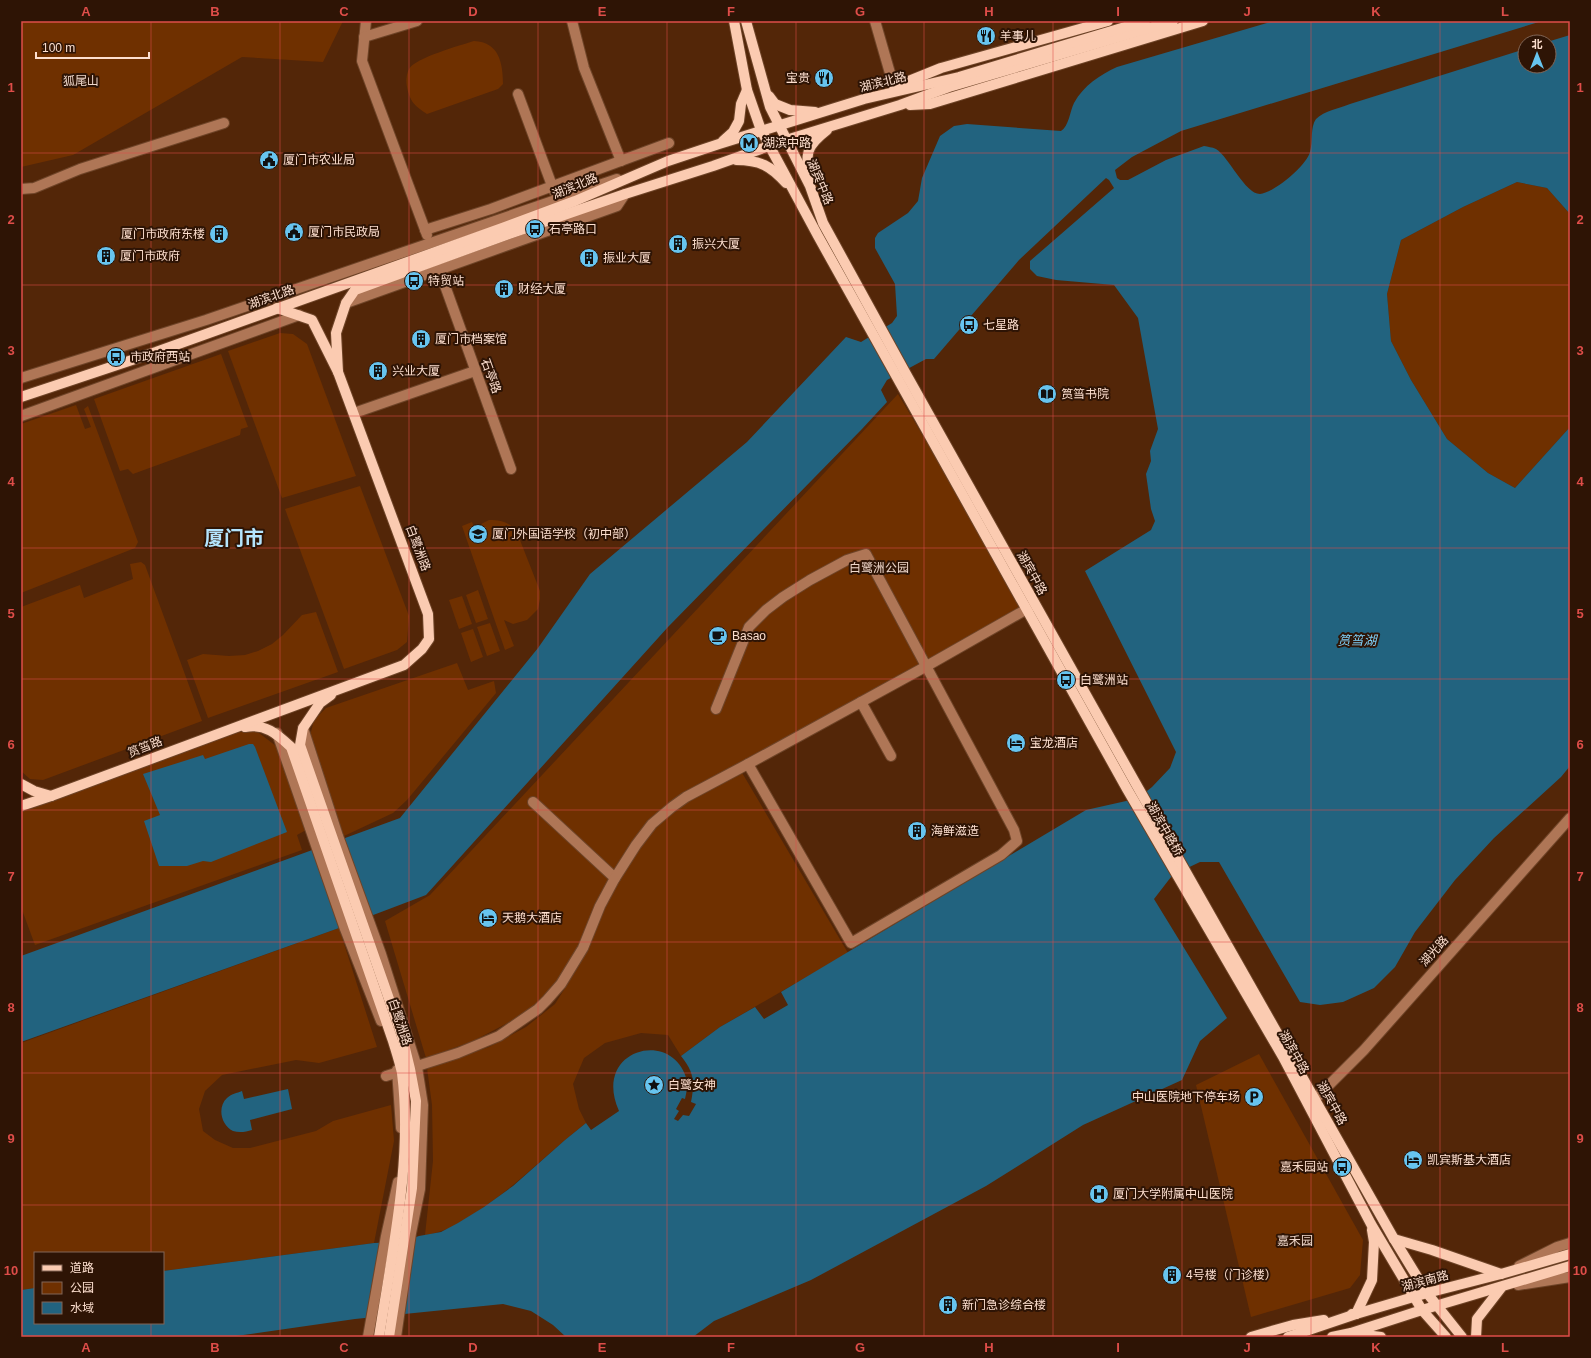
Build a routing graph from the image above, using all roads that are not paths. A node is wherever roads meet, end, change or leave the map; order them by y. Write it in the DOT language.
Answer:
graph roads {
  1 [pos="366,21"];
  2 [pos="417,21"];
  3 [pos="572,21"];
  4 [pos="734,21"];
  5 [pos="746,21"];
  6 [pos="875,21"];
  7 [pos="1108,21"];
  8 [pos="1144,21"];
  9 [pos="1173,21"];
  10 [pos="1203,21"];
  11 [pos="364,37"];
  12 [pos="894,87"];
  13 [pos="746,90"];
  14 [pos="766,91"];
  15 [pos="518,94"];
  16 [pos="864,99"];
  17 [pos="900,105"];
  18 [pos="823,112"];
  19 [pos="224,122"];
  20 [pos="780,126"];
  21 [pos="832,126"];
  22 [pos="761,130"];
  23 [pos="786,140"];
  24 [pos="668,142"];
  25 [pos="719,144"];
  26 [pos="770,146"];
  27 [pos="621,160"];
  28 [pos="730,160"];
  29 [pos="668,161"];
  30 [pos="552,186"];
  31 [pos="810,186"];
  32 [pos="21,189"];
  33 [pos="625,194"];
  34 [pos="796,194"];
  35 [pos="557,199"];
  36 [pos="425,230"];
  37 [pos="430,242"];
  38 [pos="439,269"];
  39 [pos="355,290"];
  40 [pos="346,303"];
  41 [pos="277,308"];
  42 [pos="299,315"];
  43 [pos="874,327"];
  44 [pos="475,371"];
  45 [pos="338,372"];
  46 [pos="21,378"];
  47 [pos="21,397"];
  48 [pos="354,413"];
  49 [pos="21,416"];
  50 [pos="511,470"];
  51 [pos="1031,607"];
  52 [pos="926,666"];
  53 [pos="340,688"];
  54 [pos="861,702"];
  55 [pos="716,709"];
  56 [pos="277,711"];
  57 [pos="223,731"];
  58 [pos="891,756"];
  59 [pos="748,764"];
  60 [pos="21,784"];
  61 [pos="1131,786"];
  62 [pos="50,796"];
  63 [pos="533,802"];
  64 [pos="21,806"];
  65 [pos="1570,818"];
  66 [pos="327,840"];
  67 [pos="615,878"];
  68 [pos="1184,879"];
  69 [pos="407,1070"];
  70 [pos="386,1076"];
  71 [pos="1315,1099"];
  72 [pos="1371,1224"];
  73 [pos="399,1234"];
  74 [pos="1394,1239"];
  75 [pos="1570,1243"];
  76 [pos="1570,1254"];
  77 [pos="1570,1266"];
  78 [pos="1501,1274"];
  79 [pos="1570,1277"];
  80 [pos="1501,1288"];
  81 [pos="1427,1293"];
  82 [pos="1414,1297"];
  83 [pos="1437,1306"];
  84 [pos="1422,1310"];
  85 [pos="1356,1314"];
  86 [pos="1352,1333"];
  87 [pos="368,1337"];
  88 [pos="379,1337"];
  89 [pos="388,1337"];
  90 [pos="396,1337"];
  91 [pos="1251,1337"];
  92 [pos="1288,1337"];
  93 [pos="1332,1337"];
  94 [pos="1340,1337"];
  95 [pos="1381,1337"];
  96 [pos="1446,1337"];
  97 [pos="1462,1337"];
  98 [pos="1476,1337"];
  1 -- 11 [label="street"];
  2 -- 11 [label="street"];
  3 -- 27 [label="street"];
  4 -- 13 [label="main road"];
  5 -- 14 [label="main road, 湖宾中路"];
  6 -- 12 [label="street"];
  7 -- 12 [label="main road"];
  8 -- 16 [label="main road, 湖滨北路"];
  9 -- 17 [label="main road, 湖滨北路"];
  10 -- 17 [label="main road"];
  11 -- 36 [label="street"];
  12 -- 16 [label="main road"];
  13 -- 22 [label="main road"];
  13 -- 25 [label="main road"];
  14 -- 18 [label="main road"];
  14 -- 20 [label="main road, 湖宾中路"];
  15 -- 30 [label="street"];
  16 -- 18 [label="main road, 湖滨北路"];
  17 -- 21 [label="main road, 湖滨北路"];
  18 -- 20 [label="main road, 湖滨北路"];
  19 -- 32 [label="street"];
  20 -- 22 [label="main road, 湖滨北路"];
  20 -- 23 [label="main road, 湖宾中路"];
  21 -- 23 [label="main road, 湖滨北路"];
  21 -- 31 [label="main road"];
  22 -- 25 [label="main road, 湖滨北路"];
  22 -- 26 [label="main road"];
  23 -- 26 [label="main road, 湖滨北路"];
  23 -- 31 [label="main road, 湖宾中路"];
  24 -- 27 [label="street"];
  25 -- 29 [label="main road, 湖滨北路"];
  26 -- 28 [label="main road, 湖滨北路"];
  26 -- 34 [label="main road"];
  27 -- 30 [label="street"];
  28 -- 33 [label="main road, 湖滨北路"];
  28 -- 34 [label="main road"];
  29 -- 35 [label="street"];
  29 -- 41 [label="main road, 湖滨北路"];
  30 -- 35 [label="street"];
  30 -- 36 [label="street"];
  31 -- 43 [label="main road, 湖宾中路"];
  33 -- 38 [label="street"];
  33 -- 39 [label="main road, 湖滨北路"];
  34 -- 43 [label="main road"];
  35 -- 37 [label="street"];
  36 -- 37 [label="street"];
  37 -- 46 [label="street"];
  38 -- 40 [label="street"];
  38 -- 44 [label="street, 石亭路"];
  39 -- 40 [label="main road, 白鹭洲路"];
  40 -- 45 [label="main road, 白鹭洲路"];
  41 -- 42 [label="main road, 白鹭洲路"];
  41 -- 47 [label="main road, 湖滨北路"];
  42 -- 45 [label="main road, 白鹭洲路"];
  42 -- 49 [label="street"];
  43 -- 51 [label="main road, 湖宾中路"];
  44 -- 48 [label="street"];
  44 -- 50 [label="street, 石亭路"];
  45 -- 48 [label="main road, 白鹭洲路"];
  48 -- 53 [label="main road, 白鹭洲路"];
  51 -- 52 [label="street"];
  51 -- 61 [label="main road, 湖宾中路"];
  52 -- 54 [label="street"];
  52 -- 55 [label="street"];
  52 -- 59 [label="street"];
  53 -- 56 [label="main road, 白鹭洲路"];
  53 -- 66 [label="main road, 白鹭洲路"];
  54 -- 58 [label="street"];
  54 -- 59 [label="street"];
  56 -- 57 [label="main road, 筼筜路"];
  57 -- 62 [label="main road, 筼筜路"];
  57 -- 66 [label="main road, 白鹭洲路"];
  59 -- 67 [label="street"];
  60 -- 62 [label="main road"];
  61 -- 68 [label="main road, 湖滨中路桥"];
  62 -- 64 [label="main road, 筼筜路"];
  63 -- 67 [label="street"];
  65 -- 71 [label="street, 湖光路"];
  66 -- 69 [label="main road, 白鹭洲路"];
  66 -- 69 [label="main road, 白鹭洲路"];
  67 -- 69 [label="street"];
  68 -- 71 [label="main road, 湖宾中路"];
  68 -- 72 [label="main road, 湖滨中路"];
  69 -- 70 [label="street"];
  69 -- 73 [label="street, 白鹭洲路"];
  69 -- 73 [label="main road, 白鹭洲路"];
  71 -- 74 [label="main road, 湖宾中路"];
  72 -- 82 [label="main road, 湖滨中路"];
  72 -- 85 [label="main road"];
  73 -- 87 [label="street, 白鹭洲路"];
  73 -- 88 [label="main road, 白鹭洲路"];
  73 -- 89 [label="main road, 白鹭洲路"];
  73 -- 90 [label="street, 白鹭洲路"];
  74 -- 78 [label="main road"];
  74 -- 81 [label="main road, 湖宾中路"];
  75 -- 78 [label="street"];
  76 -- 78 [label="main road, 湖滨南路"];
  77 -- 80 [label="main road"];
  78 -- 81 [label="main road, 湖滨南路"];
  79 -- 80 [label="street"];
  80 -- 83 [label="main road"];
  80 -- 98 [label="main road"];
  81 -- 82 [label="main road, 湖滨南路"];
  81 -- 83 [label="main road, 湖宾中路"];
  82 -- 84 [label="main road, 湖滨中路"];
  82 -- 85 [label="main road, 湖滨南路"];
  83 -- 84 [label="main road"];
  83 -- 97 [label="main road, 湖宾中路"];
  84 -- 86 [label="main road"];
  84 -- 96 [label="main road, 湖滨中路"];
  85 -- 91 [label="main road"];
  85 -- 92 [label="main road, 湖滨南路"];
  86 -- 93 [label="main road"];
  86 -- 94 [label="main road"];
  86 -- 95 [label="main road"];
}
